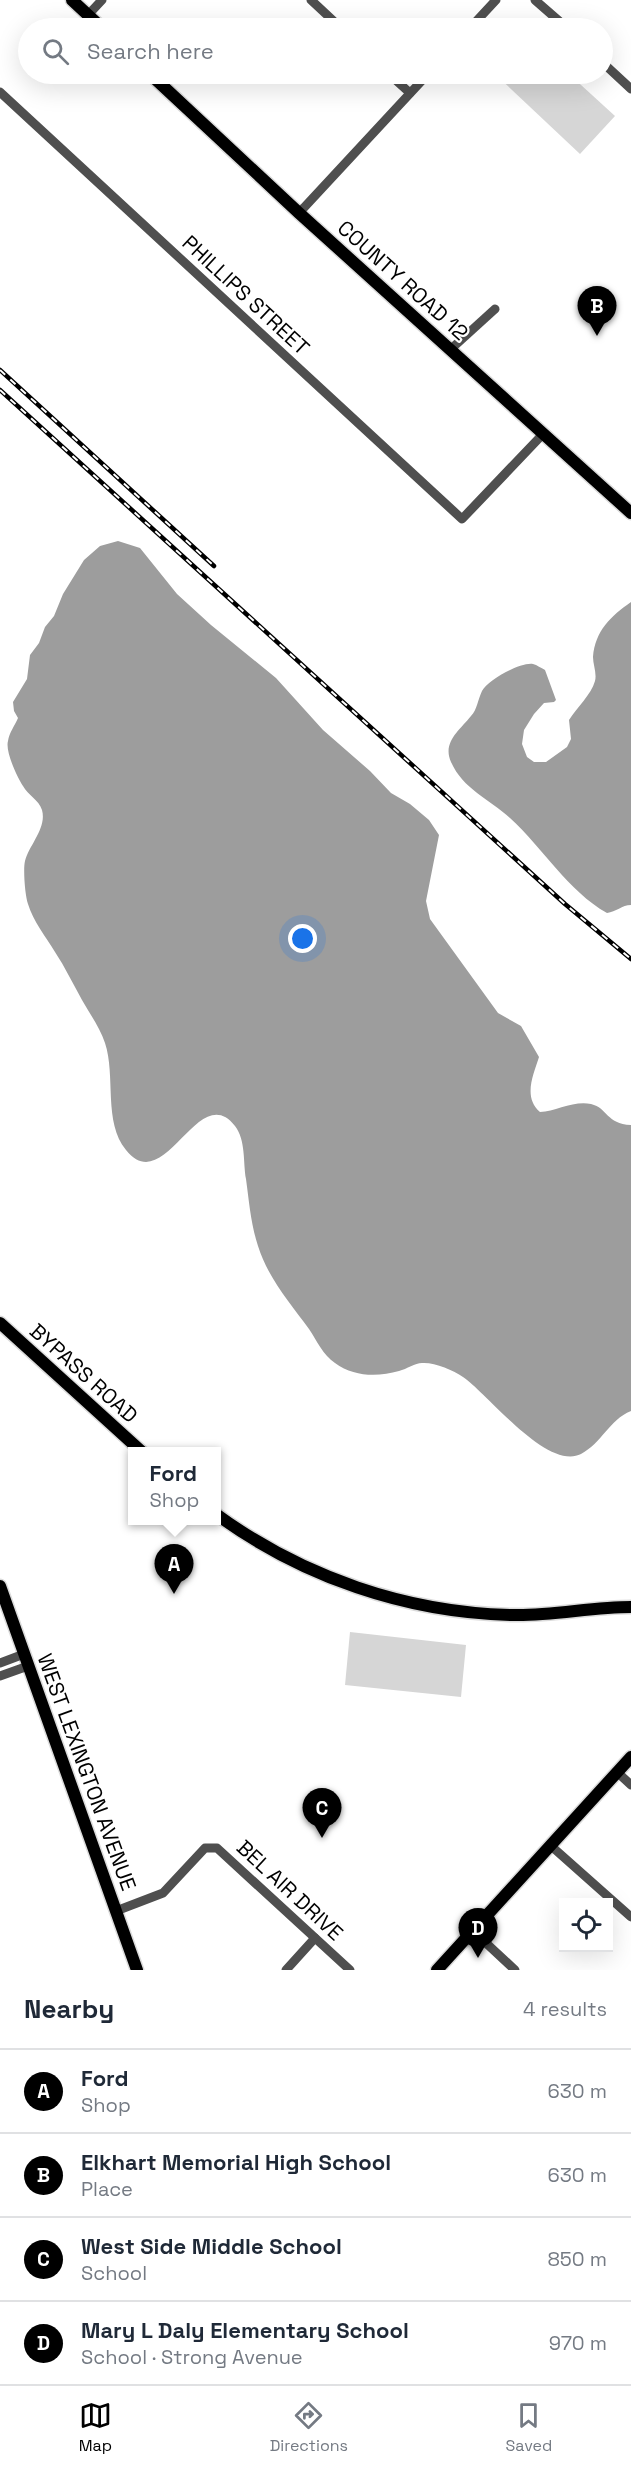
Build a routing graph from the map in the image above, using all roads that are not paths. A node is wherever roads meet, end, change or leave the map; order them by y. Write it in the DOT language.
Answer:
graph roads {
  1 [pos="72,0"];
  2 [pos="102,0"];
  3 [pos="311,0"];
  4 [pos="496,0"];
  5 [pos="535,0"];
  6 [pos="88,15"];
  7 [pos="91,18"];
  8 [pos="330,18"];
  9 [pos="479,18"];
  10 [pos="556,18"];
  11 [pos="613,72"];
  12 [pos="161,84"];
  13 [pos="400,84"];
  14 [pos="419,84"];
  15 [pos="631,89"];
  16 [pos="0,92"];
  17 [pos="410,93"];
  18 [pos="300,213"];
  19 [pos="495,309"];
  20 [pos="451,349"];
  21 [pos="543,434"];
  22 [pos="631,513"];
  23 [pos="0,1323"];
  24 [pos="136,1447"];
  25 [pos="221,1517"];
  26 [pos="0,1586"];
  27 [pos="631,1607"];
  28 [pos="26,1660"];
  29 [pos="0,1663"];
  30 [pos="0,1676"];
  31 [pos="631,1756"];
  32 [pos="617,1772"];
  33 [pos="631,1785"];
  34 [pos="550,1845"];
  35 [pos="116,1911"];
  36 [pos="631,1917"];
  37 [pos="472,1930"];
  38 [pos="315,1938"];
  39 [pos="137,1970"];
  40 [pos="286,1970"];
  41 [pos="350,1970"];
  42 [pos="437,1970"];
  43 [pos="515,1970"];
  1 -- 6 [label="main road"];
  2 -- 6 [label="street"];
  3 -- 8 [label="street"];
  4 -- 9 [label="street"];
  5 -- 10 [label="street"];
  6 -- 7 [label="main road"];
  11 -- 15 [label="street"];
  12 -- 18 [label="main road, COUNTY ROAD 12"];
  13 -- 17 [label="street"];
  14 -- 17 [label="street"];
  16 -- 21 [label="street, PHILLIPS STREET"];
  17 -- 18 [label="street"];
  18 -- 20 [label="main road, COUNTY ROAD 12"];
  19 -- 20 [label="street"];
  20 -- 21 [label="main road, COUNTY ROAD 12"];
  21 -- 22 [label="main road, COUNTY ROAD 12"];
  23 -- 24 [label="main road, BYPASS ROAD"];
  25 -- 27 [label="main road"];
  26 -- 28 [label="main road, WEST LEXINGTON AVENUE"];
  28 -- 29 [label="street"];
  28 -- 30 [label="street"];
  28 -- 35 [label="main road, WEST LEXINGTON AVENUE"];
  31 -- 32 [label="main road"];
  32 -- 33 [label="street"];
  32 -- 34 [label="main road"];
  34 -- 36 [label="street"];
  34 -- 37 [label="main road"];
  35 -- 38 [label="street, BEL AIR DRIVE"];
  35 -- 39 [label="main road, WEST LEXINGTON AVENUE"];
  37 -- 42 [label="main road"];
  37 -- 43 [label="street"];
  38 -- 40 [label="street"];
  38 -- 41 [label="street, BEL AIR DRIVE"];
}
